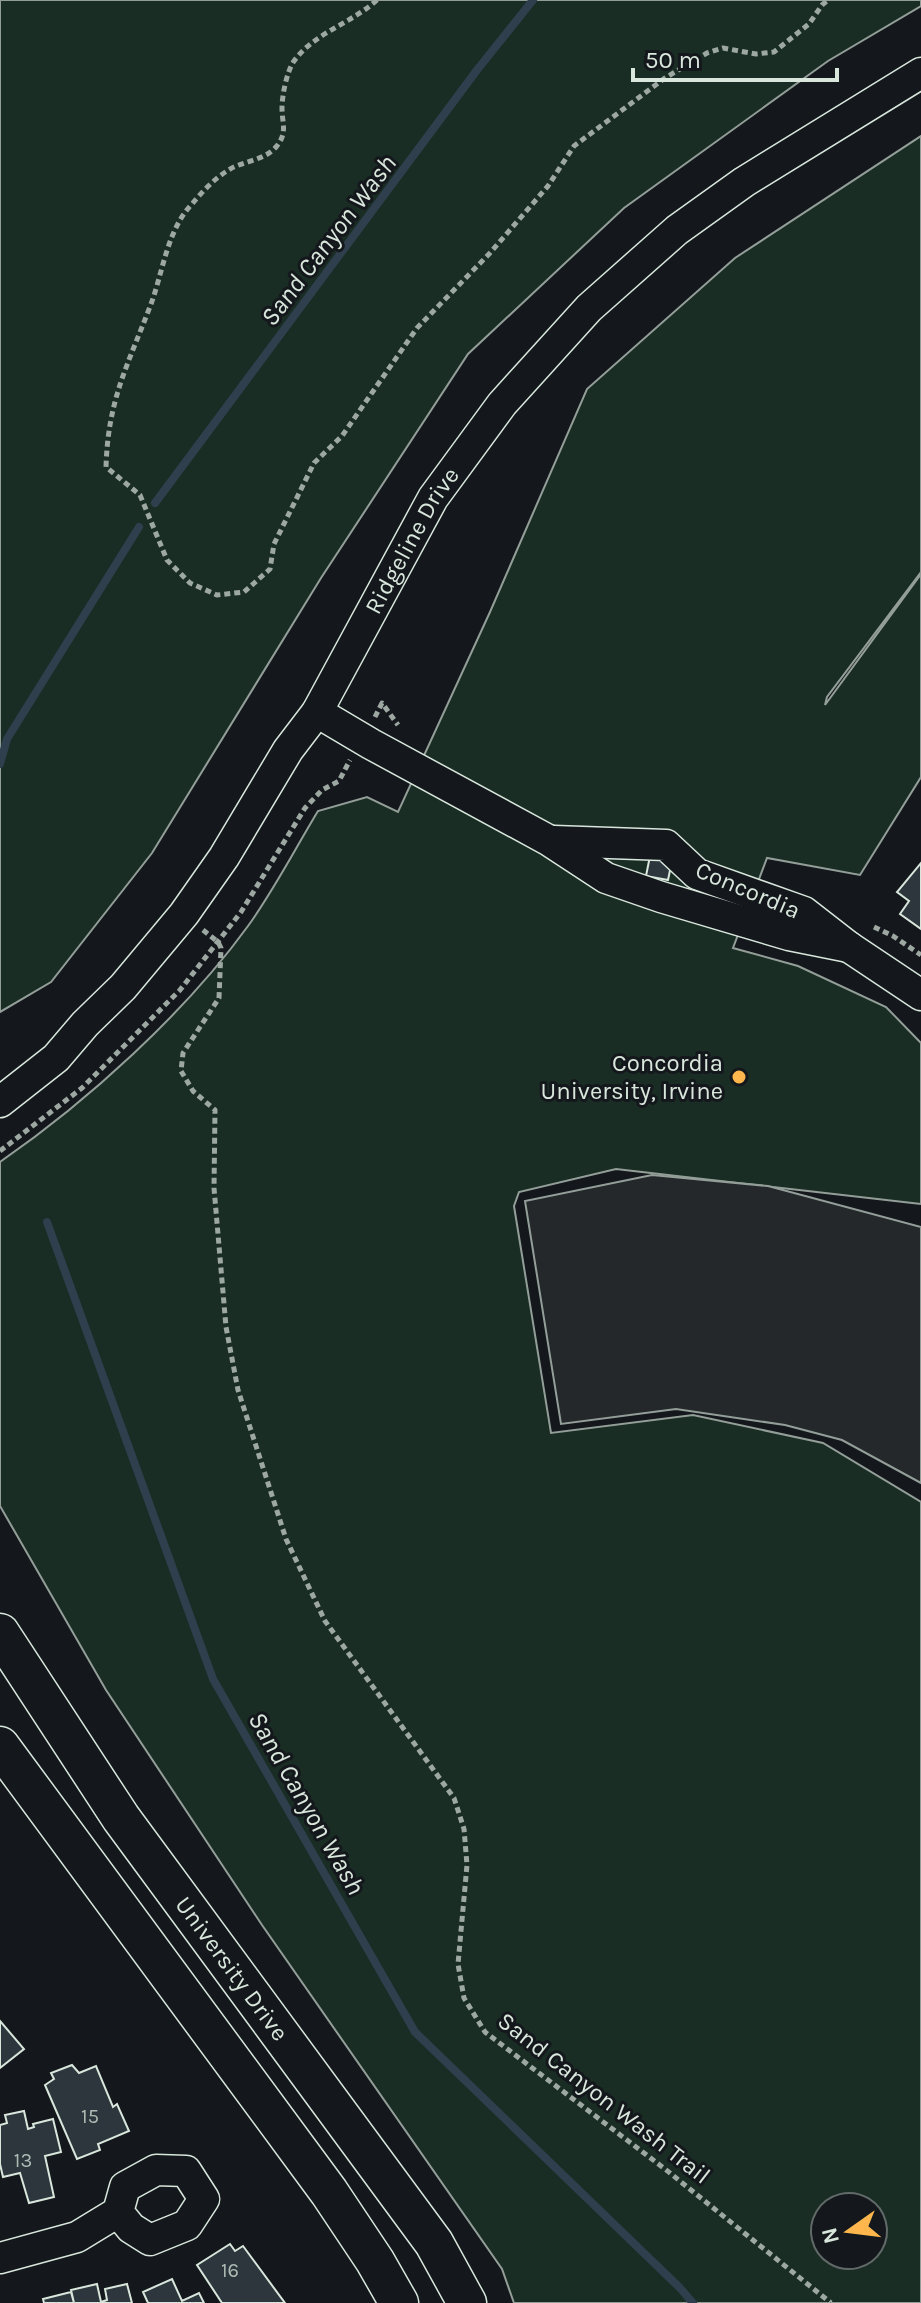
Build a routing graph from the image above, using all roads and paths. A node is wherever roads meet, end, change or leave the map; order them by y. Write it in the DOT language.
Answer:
graph roads {
  1 [pos="377,0"];
  2 [pos="828,0"];
  3 [pos="921,73"];
  4 [pos="317,712"];
  5 [pos="339,781"];
  6 [pos="548,840"];
  7 [pos="184,914"];
  8 [pos="218,942"];
  9 [pos="849,947"];
  10 [pos="921,995"];
  11 [pos="0,1102"];
  12 [pos="0,1151"];
  13 [pos="0,1633"];
  14 [pos="0,1746"];
  15 [pos="118,2212"];
  16 [pos="0,2258"];
  17 [pos="399,2303"];
  18 [pos="467,2303"];
  19 [pos="831,2303"];
  1 -- 2 [label="path"];
  3 -- 4 [label="street, Ridgeline Drive"];
  4 -- 6 [label="street, Concordia"];
  4 -- 7 [label="street, Ridgeline Drive"];
  5 -- 8 [label="path"];
  6 -- 9 [label="street, Concordia"];
  6 -- 9 [label="street, Concordia"];
  7 -- 8 [label="path"];
  7 -- 11 [label="street, Ridgeline Drive"];
  8 -- 12 [label="path"];
  8 -- 19 [label="path, Sand Canyon Wash Trail"];
  9 -- 10 [label="street, Concordia"];
  13 -- 18 [label="main road, University Drive"];
  14 -- 17 [label="main road"];
  15 -- 16 [label="street"];
}
